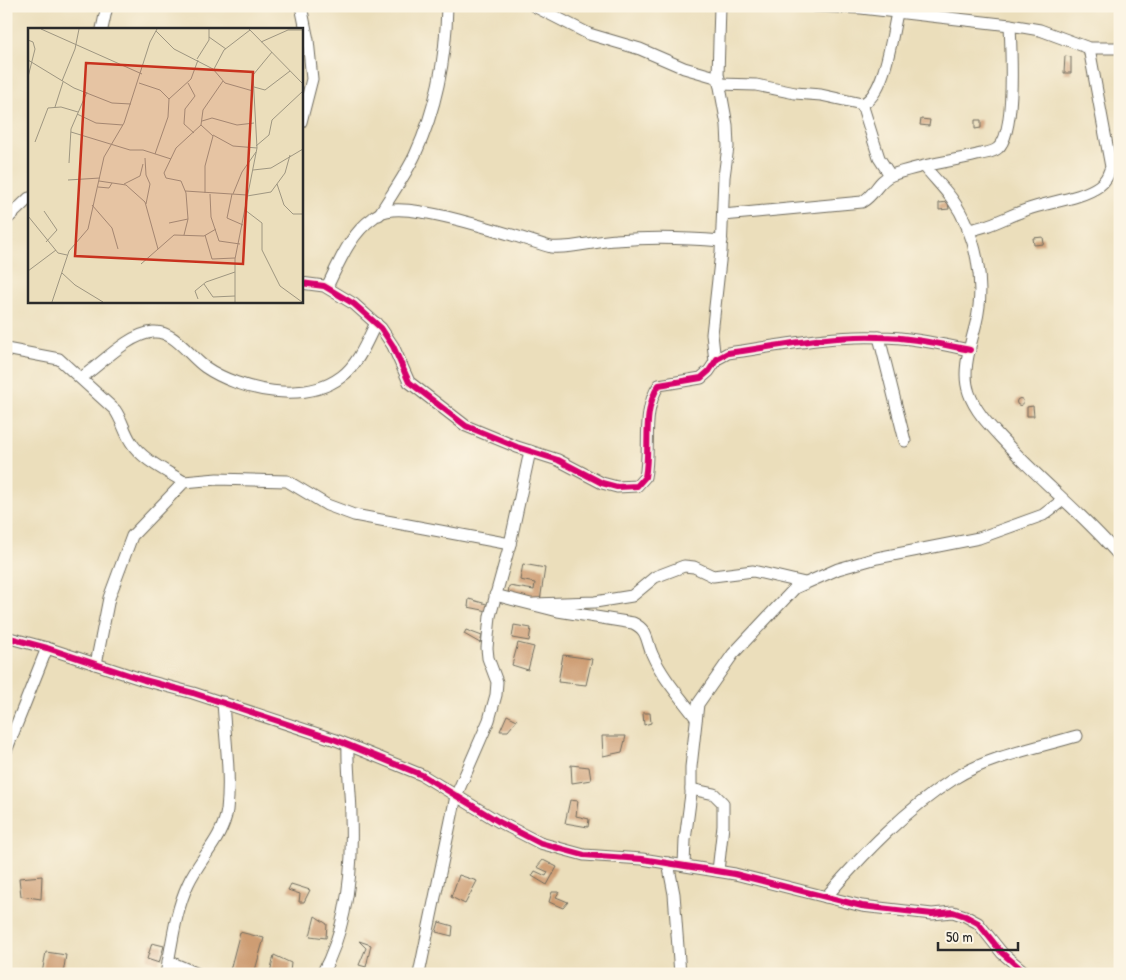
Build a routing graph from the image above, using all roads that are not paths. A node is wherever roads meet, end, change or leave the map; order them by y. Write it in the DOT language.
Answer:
graph roads {
  1 [pos="107,6"];
  2 [pos="301,6"];
  3 [pos="447,6"];
  4 [pos="534,6"];
  5 [pos="720,6"];
  6 [pos="815,6"];
  7 [pos="872,8"];
  8 [pos="897,13"];
  9 [pos="1010,25"];
  10 [pos="102,28"];
  11 [pos="1089,48"];
  12 [pos="1120,48"];
  13 [pos="719,81"];
  14 [pos="862,104"];
  15 [pos="302,118"];
  16 [pos="925,167"];
  17 [pos="890,175"];
  18 [pos="28,199"];
  19 [pos="379,214"];
  20 [pos="723,215"];
  21 [pos="6,220"];
  22 [pos="968,230"];
  23 [pos="722,241"];
  24 [pos="302,283"];
  25 [pos="327,287"];
  26 [pos="376,323"];
  27 [pos="879,336"];
  28 [pos="6,349"];
  29 [pos="970,350"];
  30 [pos="715,362"];
  31 [pos="81,378"];
  32 [pos="905,441"];
  33 [pos="530,451"];
  34 [pos="184,482"];
  35 [pos="1063,500"];
  36 [pos="510,544"];
  37 [pos="1120,557"];
  38 [pos="805,583"];
  39 [pos="495,595"];
  40 [pos="534,604"];
  41 [pos="6,637"];
  42 [pos="46,648"];
  43 [pos="96,664"];
  44 [pos="223,702"];
  45 [pos="696,718"];
  46 [pos="1077,736"];
  47 [pos="348,745"];
  48 [pos="6,750"];
  49 [pos="691,789"];
  50 [pos="456,796"];
  51 [pos="668,863"];
  52 [pos="684,865"];
  53 [pos="718,871"];
  54 [pos="826,897"];
  55 [pos="168,961"];
  56 [pos="166,974"];
  57 [pos="198,974"];
  58 [pos="322,974"];
  59 [pos="419,974"];
  60 [pos="680,974"];
  61 [pos="1027,974"];
  1 -- 10 [label="street"];
  2 -- 15 [label="street"];
  3 -- 19 [label="street"];
  4 -- 13 [label="street"];
  5 -- 13 [label="street"];
  6 -- 7 [label="street"];
  7 -- 8 [label="street"];
  8 -- 9 [label="street"];
  8 -- 14 [label="street"];
  9 -- 11 [label="street"];
  9 -- 16 [label="street"];
  11 -- 12 [label="street"];
  11 -- 22 [label="street"];
  13 -- 14 [label="street"];
  13 -- 20 [label="street"];
  14 -- 17 [label="street"];
  16 -- 17 [label="street"];
  16 -- 22 [label="street"];
  17 -- 20 [label="street"];
  18 -- 21 [label="street"];
  19 -- 23 [label="street"];
  19 -- 25 [label="street"];
  20 -- 23 [label="street"];
  22 -- 29 [label="street"];
  23 -- 30 [label="street"];
  24 -- 25 [label="street"];
  25 -- 26 [label="street"];
  26 -- 31 [label="street"];
  26 -- 33 [label="street"];
  27 -- 29 [label="street"];
  27 -- 30 [label="street"];
  27 -- 32 [label="street"];
  28 -- 31 [label="street"];
  29 -- 35 [label="street"];
  30 -- 33 [label="street"];
  31 -- 34 [label="street"];
  33 -- 36 [label="street"];
  34 -- 36 [label="street"];
  34 -- 43 [label="street"];
  35 -- 37 [label="street"];
  35 -- 38 [label="street"];
  36 -- 39 [label="street"];
  38 -- 40 [label="street"];
  38 -- 45 [label="street"];
  39 -- 40 [label="street"];
  39 -- 50 [label="street"];
  40 -- 45 [label="street"];
  41 -- 42 [label="street"];
  42 -- 43 [label="street"];
  42 -- 48 [label="street"];
  43 -- 44 [label="street"];
  44 -- 47 [label="street"];
  44 -- 55 [label="street"];
  45 -- 49 [label="street"];
  46 -- 54 [label="street"];
  47 -- 50 [label="street"];
  47 -- 58 [label="street"];
  49 -- 52 [label="street"];
  49 -- 53 [label="street"];
  50 -- 51 [label="street"];
  50 -- 59 [label="street"];
  51 -- 52 [label="street"];
  51 -- 60 [label="street"];
  52 -- 53 [label="street"];
  53 -- 54 [label="street"];
  54 -- 61 [label="street"];
  55 -- 56 [label="street"];
  55 -- 57 [label="street"];
}
